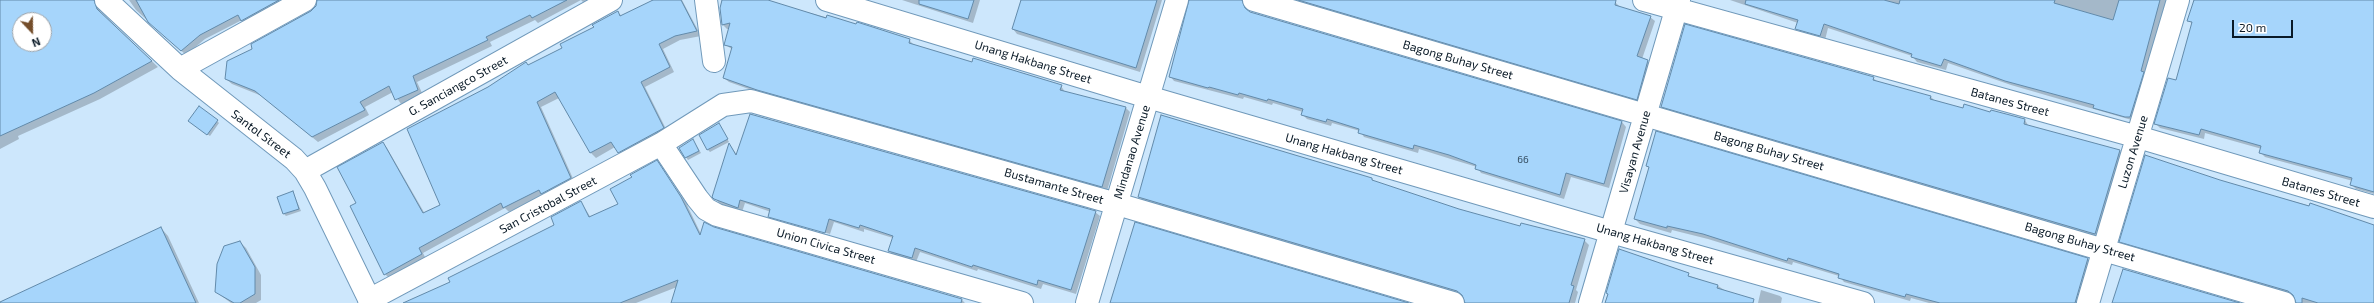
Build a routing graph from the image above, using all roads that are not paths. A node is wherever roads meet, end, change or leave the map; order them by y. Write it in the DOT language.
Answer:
graph roads {
  1 [pos="106,0"];
  2 [pos="305,0"];
  3 [pos="611,0"];
  4 [pos="706,0"];
  5 [pos="827,0"];
  6 [pos="1177,0"];
  7 [pos="1254,0"];
  8 [pos="1644,0"];
  9 [pos="2178,0"];
  10 [pos="1678,5"];
  11 [pos="714,61"];
  12 [pos="180,69"];
  13 [pos="1148,97"];
  14 [pos="723,105"];
  15 [pos="1645,115"];
  16 [pos="2138,137"];
  17 [pos="661,144"];
  18 [pos="305,171"];
  19 [pos="1117,204"];
  20 [pos="2374,207"];
  21 [pos="1611,232"];
  22 [pos="2104,249"];
  23 [pos="370,302"];
  24 [pos="1022,303"];
  25 [pos="1087,303"];
  26 [pos="1453,303"];
  27 [pos="1590,303"];
  28 [pos="1862,303"];
  29 [pos="2088,303"];
  30 [pos="2284,303"];
  1 -- 12 [label="street, Santol Street"];
  2 -- 12 [label="street"];
  3 -- 18 [label="street, G. Sanciangco Street"];
  4 -- 11 [label="street"];
  5 -- 13 [label="street, Unang Hakbang Street"];
  6 -- 13 [label="street, Mindanao Avenue"];
  7 -- 15 [label="street, Bagong Buhay Street"];
  8 -- 10 [label="street, Batanes Street"];
  9 -- 16 [label="street, Luzon Avenue"];
  10 -- 15 [label="street, Visayan Avenue"];
  10 -- 16 [label="street, Batanes Street"];
  12 -- 18 [label="street, Santol Street"];
  13 -- 19 [label="street, Mindanao Avenue"];
  13 -- 21 [label="street, Unang Hakbang Street"];
  14 -- 17 [label="street, San Cristobal Street"];
  14 -- 19 [label="street, Bustamante Street"];
  15 -- 21 [label="street, Visayan Avenue"];
  15 -- 22 [label="street, Bagong Buhay Street"];
  16 -- 20 [label="street, Batanes Street"];
  16 -- 22 [label="street, Luzon Avenue"];
  17 -- 23 [label="street, San Cristobal Street"];
  17 -- 24 [label="street, Union Civica Street"];
  18 -- 23 [label="street, Santol Street"];
  19 -- 25 [label="street, Mindanao Avenue"];
  19 -- 26 [label="street, Bustamante Street"];
  21 -- 27 [label="street, Visayan Avenue"];
  21 -- 28 [label="street, Unang Hakbang Street"];
  22 -- 29 [label="street, Luzon Avenue"];
  22 -- 30 [label="street, Bagong Buhay Street"];
}
